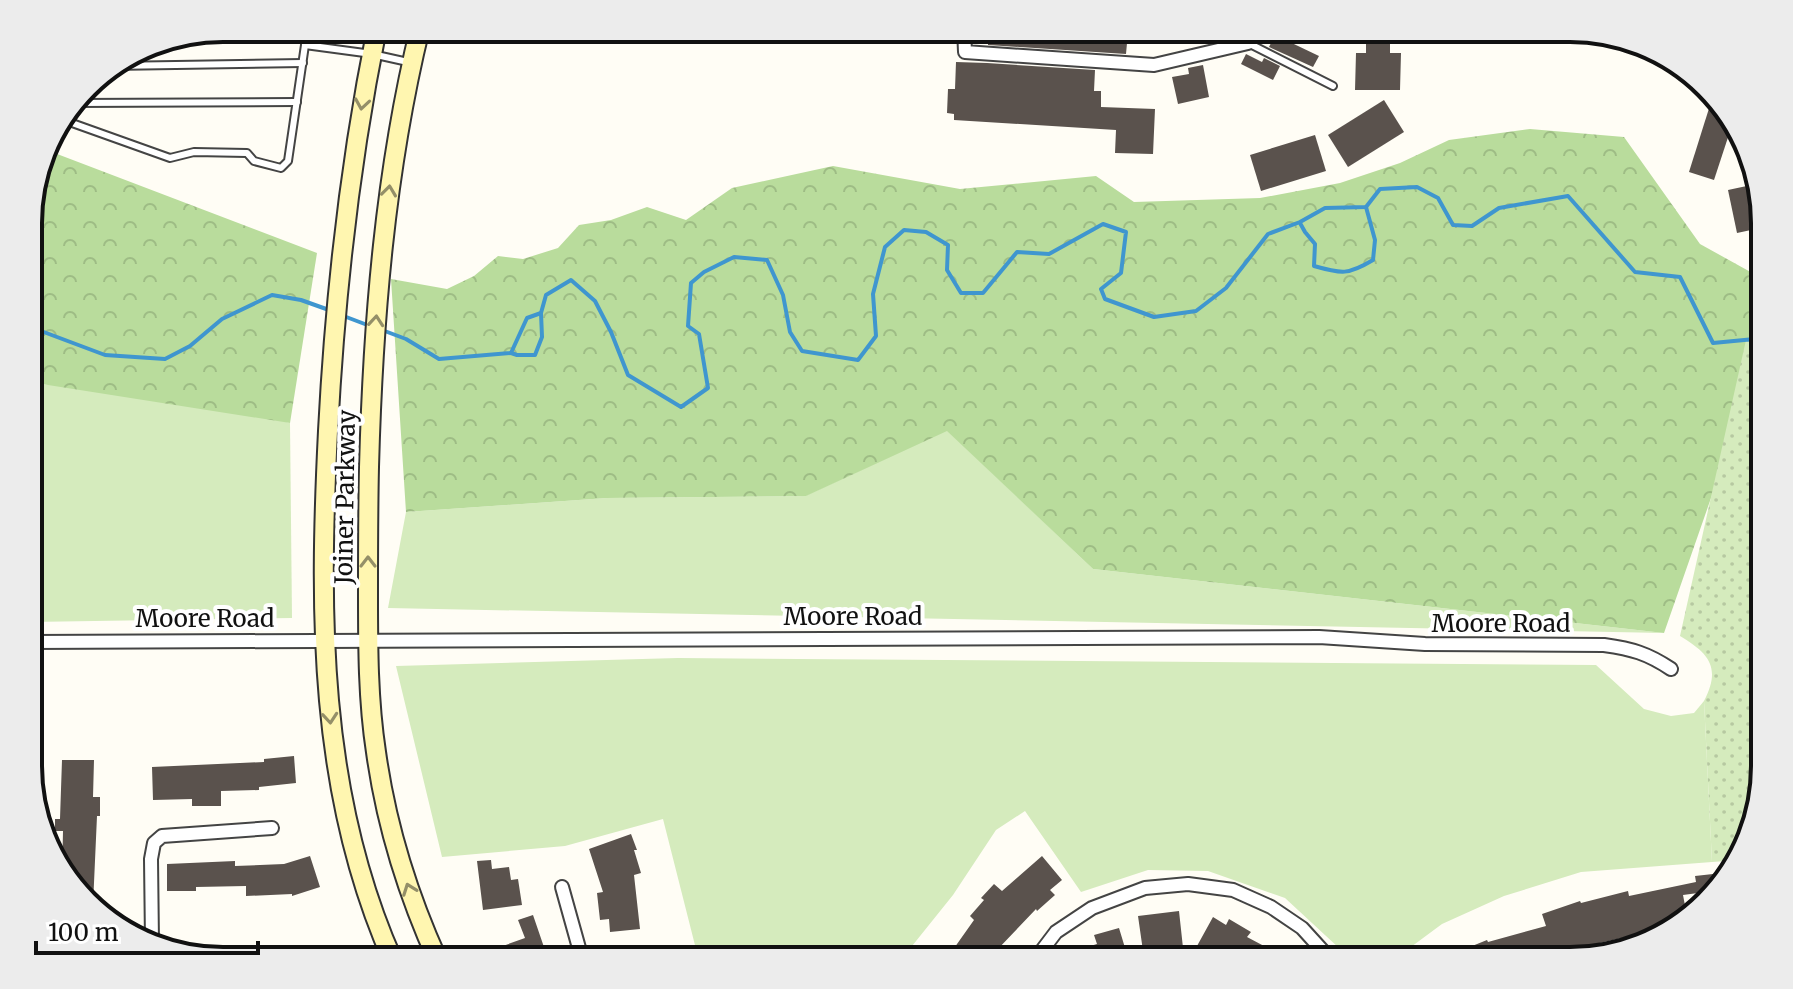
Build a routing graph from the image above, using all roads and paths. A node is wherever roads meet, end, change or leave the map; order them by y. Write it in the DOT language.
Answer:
graph roads {
  1 [pos="305,42"];
  2 [pos="374,42"];
  3 [pos="417,42"];
  4 [pos="965,42"];
  5 [pos="1248,43"];
  6 [pos="305,45"];
  7 [pos="372,54"];
  8 [pos="303,63"];
  9 [pos="412,63"];
  10 [pos="133,66"];
  11 [pos="1333,86"];
  12 [pos="297,102"];
  13 [pos="88,103"];
  14 [pos="72,123"];
  15 [pos="324,640"];
  16 [pos="368,640"];
  17 [pos="42,642"];
  18 [pos="1671,669"];
  19 [pos="272,828"];
  20 [pos="562,887"];
  21 [pos="152,932"];
  22 [pos="386,947"];
  23 [pos="432,947"];
  24 [pos="579,947"];
  25 [pos="1045,947"];
  26 [pos="1319,947"];
  1 -- 6 [label="lane"];
  2 -- 7 [label="main road, Joiner Parkway"];
  3 -- 9 [label="main road, Joiner Parkway"];
  4 -- 5 [label="street"];
  5 -- 11 [label="lane"];
  6 -- 7 [label="lane"];
  6 -- 8 [label="lane"];
  7 -- 9 [label="lane"];
  7 -- 15 [label="main road, Joiner Parkway, one-way"];
  8 -- 10 [label="lane"];
  8 -- 12 [label="lane"];
  16 -- 9 [label="main road, Joiner Parkway, one-way"];
  12 -- 13 [label="lane"];
  12 -- 14 [label="lane"];
  15 -- 16 [label="street, Moore Road"];
  15 -- 17 [label="street, Moore Road"];
  15 -- 22 [label="main road, Joiner Parkway, one-way"];
  16 -- 18 [label="street, Moore Road"];
  23 -- 16 [label="main road, Joiner Parkway, one-way"];
  19 -- 21 [label="street"];
  20 -- 24 [label="street"];
  25 -- 26 [label="street"];
}
